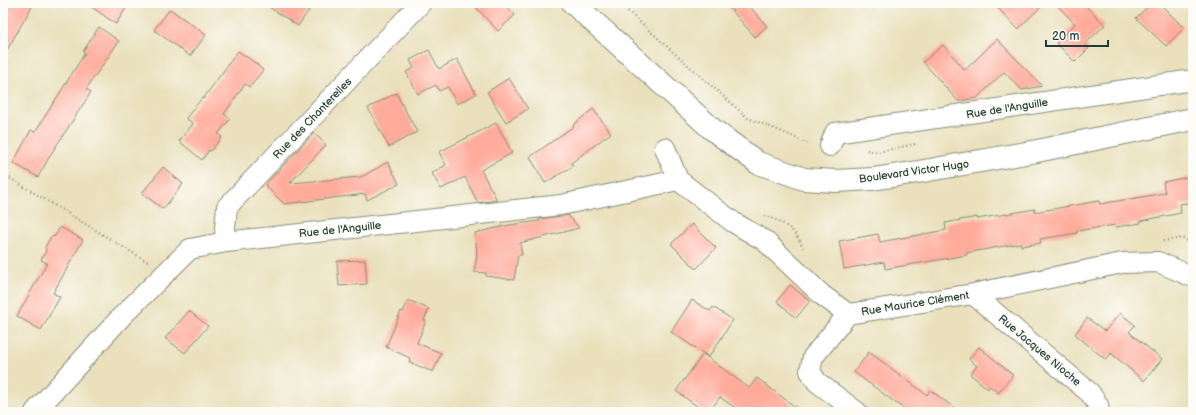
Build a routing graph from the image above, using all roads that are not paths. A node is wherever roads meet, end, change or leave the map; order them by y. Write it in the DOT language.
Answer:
graph roads {
  1 [pos="421,3"];
  2 [pos="573,3"];
  3 [pos="1193,80"];
  4 [pos="1193,119"];
  5 [pos="830,146"];
  6 [pos="665,148"];
  7 [pos="678,180"];
  8 [pos="226,242"];
  9 [pos="1193,277"];
  10 [pos="973,294"];
  11 [pos="848,314"];
  12 [pos="35,412"];
  13 [pos="857,412"];
  14 [pos="1099,412"];
  1 -- 8 [label="street, Rue des Chanterelles"];
  2 -- 4 [label="main road, Boulevard Victor Hugo"];
  3 -- 5 [label="street, Rue de l'Anguille"];
  6 -- 7 [label="street"];
  7 -- 8 [label="street, Rue de l'Anguille"];
  7 -- 11 [label="street, Rue Maurice Clément"];
  8 -- 12 [label="street, Rue de l'Anguille"];
  9 -- 10 [label="street, Rue Maurice Clément"];
  10 -- 11 [label="street, Rue Maurice Clément"];
  10 -- 14 [label="street, Rue Jacques Nioche"];
  11 -- 13 [label="street"];
}
